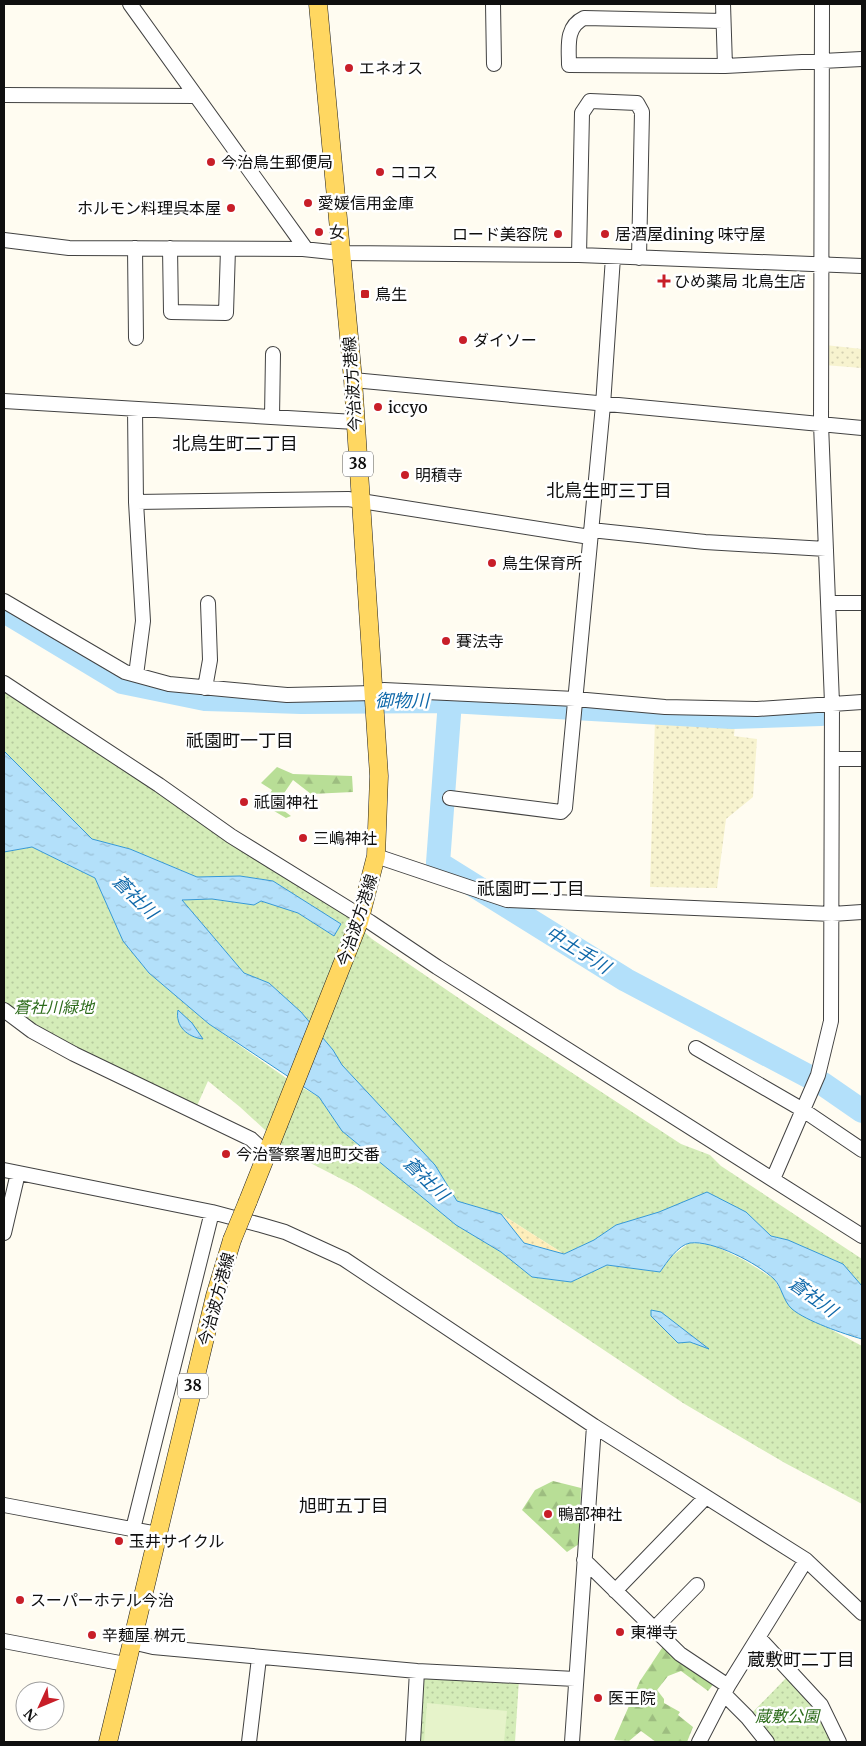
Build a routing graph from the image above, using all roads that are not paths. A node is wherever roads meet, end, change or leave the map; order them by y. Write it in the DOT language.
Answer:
graph roads {
  1 [pos="130,4"];
  2 [pos="318,4"];
  3 [pos="493,4"];
  4 [pos="723,4"];
  5 [pos="822,4"];
  6 [pos="723,21"];
  7 [pos="862,59"];
  8 [pos="823,62"];
  9 [pos="494,64"];
  10 [pos="725,66"];
  11 [pos="4,95"];
  12 [pos="196,96"];
  13 [pos="4,240"];
  14 [pos="135,248"];
  15 [pos="170,248"];
  16 [pos="228,249"];
  17 [pos="306,249"];
  18 [pos="341,253"];
  19 [pos="579,255"];
  20 [pos="613,257"];
  21 [pos="639,258"];
  22 [pos="822,266"];
  23 [pos="862,266"];
  24 [pos="136,338"];
  25 [pos="274,354"];
  26 [pos="353,380"];
  27 [pos="4,401"];
  28 [pos="603,404"];
  29 [pos="135,409"];
  30 [pos="272,417"];
  31 [pos="356,422"];
  32 [pos="821,424"];
  33 [pos="862,428"];
  34 [pos="361,501"];
  35 [pos="136,502"];
  36 [pos="591,534"];
  37 [pos="826,550"];
  38 [pos="4,601"];
  39 [pos="862,602"];
  40 [pos="828,603"];
  41 [pos="208,604"];
  42 [pos="136,675"];
  43 [pos="4,682"];
  44 [pos="205,688"];
  45 [pos="374,693"];
  46 [pos="575,699"];
  47 [pos="862,702"];
  48 [pos="832,703"];
  49 [pos="832,759"];
  50 [pos="862,759"];
  51 [pos="450,798"];
  52 [pos="376,856"];
  53 [pos="862,912"];
  54 [pos="832,914"];
  55 [pos="360,919"];
  56 [pos="4,1010"];
  57 [pos="696,1048"];
  58 [pos="803,1110"];
  59 [pos="271,1146"];
  60 [pos="862,1150"];
  61 [pos="4,1170"];
  62 [pos="18,1173"];
  63 [pos="773,1179"];
  64 [pos="212,1212"];
  65 [pos="4,1232"];
  66 [pos="862,1236"];
  67 [pos="594,1426"];
  68 [pos="706,1497"];
  69 [pos="4,1506"];
  70 [pos="133,1529"];
  71 [pos="158,1534"];
  72 [pos="584,1560"];
  73 [pos="806,1560"];
  74 [pos="697,1585"];
  75 [pos="616,1591"];
  76 [pos="862,1613"];
  77 [pos="654,1629"];
  78 [pos="759,1638"];
  79 [pos="4,1641"];
  80 [pos="132,1642"];
  81 [pos="259,1658"];
  82 [pos="125,1664"];
  83 [pos="417,1671"];
  84 [pos="575,1679"];
  85 [pos="726,1690"];
  86 [pos="108,1742"];
  87 [pos="250,1742"];
  88 [pos="413,1742"];
  89 [pos="572,1742"];
  90 [pos="699,1742"];
  91 [pos="767,1742"];
  92 [pos="839,1742"];
  1 -- 12 [label="street"];
  2 -- 18 [label="main road, 今治波方港線 / 38"];
  3 -- 9 [label="street"];
  4 -- 6 [label="street"];
  5 -- 8 [label="street"];
  6 -- 10 [label="street"];
  6 -- 10 [label="street"];
  7 -- 8 [label="street"];
  8 -- 10 [label="street"];
  8 -- 22 [label="street"];
  11 -- 12 [label="street"];
  12 -- 17 [label="street"];
  13 -- 14 [label="street"];
  14 -- 15 [label="street"];
  14 -- 24 [label="street"];
  15 -- 16 [label="street"];
  15 -- 16 [label="street"];
  16 -- 17 [label="street"];
  17 -- 18 [label="street"];
  18 -- 19 [label="street"];
  18 -- 26 [label="main road, 今治波方港線 / 38"];
  19 -- 20 [label="street"];
  19 -- 21 [label="street"];
  20 -- 21 [label="street"];
  20 -- 28 [label="street"];
  21 -- 22 [label="street"];
  22 -- 23 [label="street"];
  22 -- 32 [label="street"];
  25 -- 30 [label="street"];
  26 -- 28 [label="street"];
  26 -- 31 [label="main road, 今治波方港線 / 38"];
  27 -- 29 [label="street"];
  28 -- 32 [label="street"];
  28 -- 36 [label="street"];
  29 -- 30 [label="street"];
  29 -- 35 [label="street"];
  30 -- 31 [label="street"];
  31 -- 34 [label="main road, 今治波方港線 / 38"];
  32 -- 33 [label="street"];
  32 -- 37 [label="street"];
  34 -- 35 [label="street"];
  34 -- 36 [label="street"];
  34 -- 45 [label="main road, 今治波方港線 / 38"];
  35 -- 42 [label="street"];
  36 -- 37 [label="street"];
  36 -- 46 [label="street"];
  37 -- 40 [label="street"];
  38 -- 42 [label="street"];
  39 -- 40 [label="street"];
  40 -- 48 [label="street"];
  41 -- 44 [label="street"];
  42 -- 44 [label="street"];
  43 -- 55 [label="street"];
  44 -- 45 [label="street"];
  45 -- 46 [label="street"];
  45 -- 52 [label="main road, 今治波方港線 / 38"];
  46 -- 48 [label="street"];
  46 -- 51 [label="street"];
  47 -- 48 [label="street"];
  48 -- 49 [label="street"];
  49 -- 50 [label="street"];
  49 -- 54 [label="street"];
  52 -- 54 [label="street"];
  52 -- 55 [label="main road, 今治波方港線 / 38"];
  53 -- 54 [label="street"];
  54 -- 58 [label="street"];
  55 -- 59 [label="main road, 今治波方港線 / 38"];
  55 -- 63 [label="street"];
  56 -- 59 [label="street"];
  57 -- 58 [label="street"];
  58 -- 60 [label="street"];
  58 -- 63 [label="street"];
  59 -- 71 [label="main road, 今治波方港線 / 38, bridge"];
  61 -- 62 [label="street"];
  62 -- 64 [label="street"];
  62 -- 65 [label="street"];
  63 -- 66 [label="street"];
  64 -- 67 [label="street"];
  64 -- 70 [label="street"];
  67 -- 68 [label="street"];
  67 -- 72 [label="street"];
  68 -- 73 [label="street"];
  68 -- 75 [label="street"];
  69 -- 70 [label="street"];
  70 -- 71 [label="street"];
  71 -- 80 [label="main road, 今治波方港線 / 38"];
  72 -- 75 [label="street"];
  72 -- 84 [label="street"];
  73 -- 76 [label="street"];
  73 -- 78 [label="street"];
  74 -- 77 [label="street"];
  75 -- 77 [label="street"];
  77 -- 85 [label="street"];
  78 -- 85 [label="street"];
  78 -- 92 [label="street"];
  79 -- 82 [label="street"];
  80 -- 81 [label="street"];
  80 -- 82 [label="main road, 今治波方港線 / 38"];
  81 -- 83 [label="street"];
  81 -- 87 [label="street"];
  82 -- 86 [label="main road, 今治波方港線 / 38"];
  83 -- 84 [label="street"];
  83 -- 88 [label="street"];
  84 -- 89 [label="street"];
  85 -- 90 [label="street"];
  85 -- 91 [label="street"];
}
